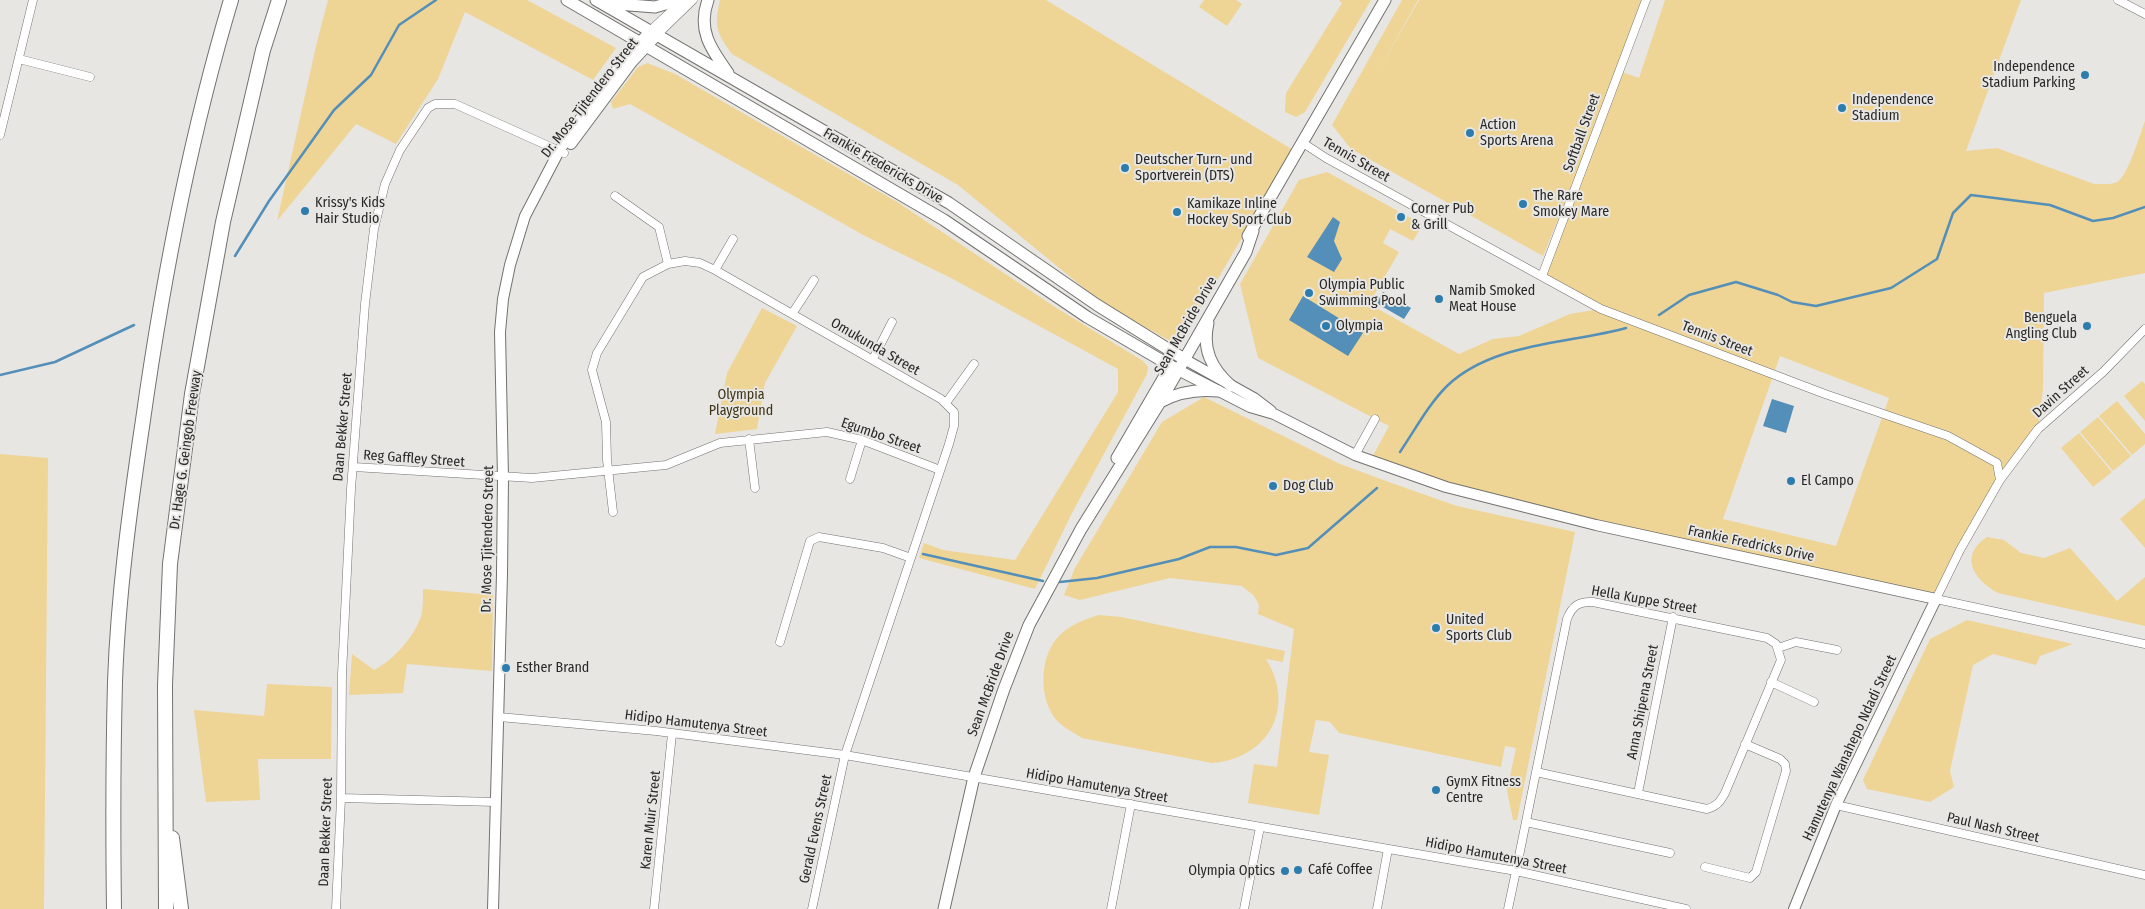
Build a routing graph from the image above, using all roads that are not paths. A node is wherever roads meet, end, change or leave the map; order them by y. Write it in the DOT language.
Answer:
graph roads {
  1 [pos="33,0"];
  2 [pos="231,0"];
  3 [pos="279,0"];
  4 [pos="566,0"];
  5 [pos="679,0"];
  6 [pos="683,0"];
  7 [pos="693,0"];
  8 [pos="708,0"];
  9 [pos="1385,0"];
  10 [pos="1646,0"];
  11 [pos="2118,0"];
  12 [pos="598,1"];
  13 [pos="2145,14"];
  14 [pos="654,33"];
  15 [pos="643,44"];
  16 [pos="19,59"];
  17 [pos="730,76"];
  18 [pos="90,77"];
  19 [pos="0,135"];
  20 [pos="1303,142"];
  21 [pos="561,152"];
  22 [pos="615,196"];
  23 [pos="1253,231"];
  24 [pos="733,239"];
  25 [pos="668,264"];
  26 [pos="715,270"];
  27 [pos="1542,276"];
  28 [pos="814,280"];
  29 [pos="792,314"];
  30 [pos="1209,316"];
  31 [pos="892,322"];
  32 [pos="2145,329"];
  33 [pos="873,359"];
  34 [pos="1178,363"];
  35 [pos="974,364"];
  36 [pos="1231,386"];
  37 [pos="1218,391"];
  38 [pos="1160,402"];
  39 [pos="946,403"];
  40 [pos="1274,414"];
  41 [pos="1375,419"];
  42 [pos="749,439"];
  43 [pos="862,440"];
  44 [pos="1355,455"];
  45 [pos="354,467"];
  46 [pos="609,470"];
  47 [pos="940,470"];
  48 [pos="503,478"];
  49 [pos="850,478"];
  50 [pos="2000,480"];
  51 [pos="1107,484"];
  52 [pos="754,488"];
  53 [pos="613,512"];
  54 [pos="911,558"];
  55 [pos="1936,600"];
  56 [pos="1672,617"];
  57 [pos="780,642"];
  58 [pos="2145,644"];
  59 [pos="1778,648"];
  60 [pos="1837,650"];
  61 [pos="1771,682"];
  62 [pos="1814,702"];
  63 [pos="499,717"];
  64 [pos="672,734"];
  65 [pos="1745,744"];
  66 [pos="846,755"];
  67 [pos="1536,772"];
  68 [pos="165,775"];
  69 [pos="974,777"];
  70 [pos="1638,793"];
  71 [pos="341,798"];
  72 [pos="496,802"];
  73 [pos="1131,804"];
  74 [pos="1836,805"];
  75 [pos="1526,822"];
  76 [pos="1260,827"];
  77 [pos="1388,849"];
  78 [pos="1670,853"];
  79 [pos="1705,867"];
  80 [pos="1516,871"];
  81 [pos="2145,876"];
  82 [pos="1647,900"];
  83 [pos="114,909"];
  84 [pos="166,909"];
  85 [pos="181,909"];
  86 [pos="336,909"];
  87 [pos="493,909"];
  88 [pos="654,909"];
  89 [pos="812,909"];
  90 [pos="944,909"];
  91 [pos="1111,909"];
  92 [pos="1244,909"];
  93 [pos="1377,909"];
  94 [pos="1508,909"];
  95 [pos="1646,909"];
  96 [pos="1686,909"];
  97 [pos="1794,909"];
  1 -- 16 [label="street"];
  2 -- 83 [label="highway"];
  3 -- 68 [label="highway, Dr. Hage G. Geingob Freeway"];
  4 -- 15 [label="main road, Frankie Fredericks Drive"];
  5 -- 12 [label="main road"];
  6 -- 14 [label="street"];
  7 -- 14 [label="street"];
  8 -- 17 [label="main road"];
  9 -- 20 [label="main road, Sean McBride Drive"];
  10 -- 27 [label="street, Softball Street"];
  11 -- 13 [label="street"];
  12 -- 14 [label="main road, Frankie Fredericks Drive"];
  14 -- 15 [label="street, Dr. Mose Tjitendero Street"];
  14 -- 17 [label="main road, Frankie Fredericks Drive"];
  15 -- 21 [label="street, Dr. Mose Tjitendero Street"];
  15 -- 34 [label="main road, Frankie Fredericks Drive"];
  16 -- 18 [label="street"];
  16 -- 19 [label="street"];
  17 -- 34 [label="main road, Frankie Fredericks Drive"];
  20 -- 23 [label="main road, Sean McBride Drive"];
  20 -- 27 [label="street, Tennis Street"];
  21 -- 45 [label="street, Daan Bekker Street"];
  21 -- 48 [label="street, Dr. Mose Tjitendero Street"];
  22 -- 25 [label="street"];
  23 -- 30 [label="main road, Sean McBride Drive"];
  23 -- 34 [label="main road, Sean McBride Drive"];
  24 -- 26 [label="street"];
  25 -- 26 [label="street, Omukunda Street"];
  25 -- 46 [label="street, Omukunda Street"];
  26 -- 29 [label="street, Omukunda Street"];
  27 -- 50 [label="street, Tennis Street"];
  28 -- 29 [label="street"];
  29 -- 33 [label="street, Omukunda Street"];
  30 -- 34 [label="main road, Sean McBride Drive"];
  30 -- 36 [label="main road"];
  31 -- 33 [label="street"];
  32 -- 50 [label="street, Davin Street"];
  33 -- 39 [label="street, Omukunda Street"];
  34 -- 36 [label="street, Frankie Fredricks Drive"];
  34 -- 37 [label="street, Frankie Fredricks Drive"];
  34 -- 38 [label="main road, Sean McBride Drive"];
  34 -- 51 [label="main road, Sean McBride Drive"];
  35 -- 39 [label="street"];
  36 -- 40 [label="street, Frankie Fredricks Drive"];
  37 -- 38 [label="main road"];
  37 -- 40 [label="street, Frankie Fredricks Drive"];
  38 -- 51 [label="main road, Sean McBride Drive"];
  39 -- 47 [label="street"];
  40 -- 44 [label="street, Frankie Fredricks Drive"];
  41 -- 44 [label="street"];
  42 -- 43 [label="street, Egumbo Street"];
  42 -- 46 [label="street, Egumbo Street"];
  42 -- 52 [label="street"];
  43 -- 47 [label="street, Egumbo Street"];
  43 -- 49 [label="street"];
  44 -- 55 [label="street, Frankie Fredricks Drive"];
  45 -- 48 [label="street, Reg Gaffley Street"];
  45 -- 71 [label="street, Daan Bekker Street"];
  46 -- 48 [label="street, Egumbo Street"];
  46 -- 53 [label="street"];
  47 -- 54 [label="street"];
  48 -- 63 [label="street, Dr. Mose Tjitendero Street"];
  50 -- 55 [label="street"];
  51 -- 69 [label="main road, Sean McBride Drive"];
  54 -- 57 [label="street"];
  54 -- 66 [label="street"];
  55 -- 58 [label="street, Frankie Fredricks Drive"];
  55 -- 74 [label="street, Hamutenya Wanahepo Ndadi Street"];
  56 -- 59 [label="street, Hella Kuppe Street"];
  56 -- 67 [label="street, Hella Kuppe Street"];
  56 -- 70 [label="street, Anna Shipena Street"];
  59 -- 60 [label="street"];
  59 -- 61 [label="street"];
  61 -- 62 [label="street"];
  61 -- 65 [label="street"];
  63 -- 64 [label="street, Hidipo Hamutenya Street"];
  63 -- 72 [label="street, Dr. Mose Tjitendero Street"];
  64 -- 66 [label="street, Hidipo Hamutenya Street"];
  64 -- 88 [label="street, Karen Muir Street"];
  65 -- 70 [label="street"];
  65 -- 79 [label="street"];
  66 -- 69 [label="street, Hidipo Hamutenya Street"];
  66 -- 89 [label="street, Gerald Evens Street"];
  67 -- 70 [label="street"];
  67 -- 75 [label="street, Hella Kuppe Street"];
  68 -- 84 [label="highway, Dr. Hage G. Geingob Freeway"];
  68 -- 85 [label="highway"];
  69 -- 73 [label="street, Hidipo Hamutenya Street"];
  69 -- 90 [label="main road, Sean McBride Drive"];
  71 -- 72 [label="street"];
  71 -- 86 [label="street, Daan Bekker Street"];
  72 -- 87 [label="street, Dr. Mose Tjitendero Street"];
  73 -- 76 [label="street, Hidipo Hamutenya Street"];
  73 -- 91 [label="street"];
  74 -- 81 [label="street, Paul Nash Street"];
  74 -- 97 [label="street, Hamutenya Wanahepo Ndadi Street"];
  75 -- 78 [label="street"];
  75 -- 80 [label="street, Hella Kuppe Street"];
  76 -- 77 [label="street, Hidipo Hamutenya Street"];
  76 -- 92 [label="street"];
  77 -- 80 [label="street, Hidipo Hamutenya Street"];
  77 -- 93 [label="street"];
  80 -- 82 [label="street, Hidipo Hamutenya Street"];
  80 -- 94 [label="street, Hella Kuppe Street"];
  82 -- 95 [label="street"];
  82 -- 96 [label="street, Hidipo Hamutenya Street"];
}
